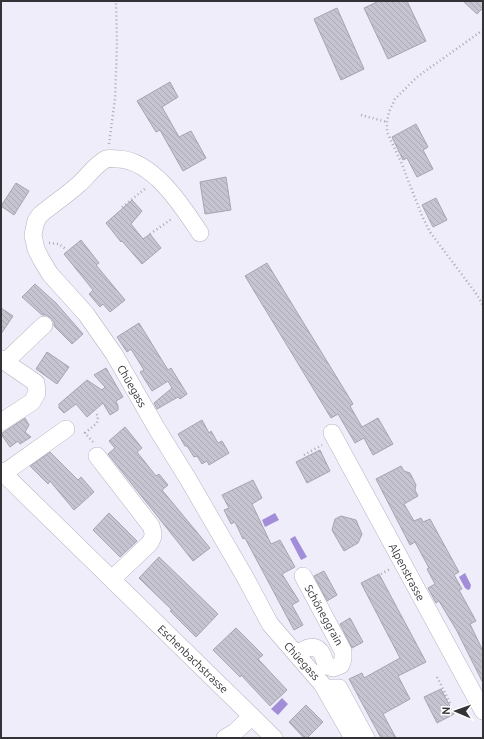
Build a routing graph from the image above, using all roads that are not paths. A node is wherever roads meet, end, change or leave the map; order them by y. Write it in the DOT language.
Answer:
graph roads {
  1 [pos="200,233"];
  2 [pos="44,325"];
  3 [pos="3,361"];
  4 [pos="1,422"];
  5 [pos="66,429"];
  6 [pos="328,438"];
  7 [pos="97,456"];
  8 [pos="2,472"];
  9 [pos="303,576"];
  10 [pos="112,580"];
  11 [pos="296,654"];
  12 [pos="326,691"];
  13 [pos="483,712"];
  14 [pos="252,716"];
  15 [pos="225,738"];
  16 [pos="274,738"];
  17 [pos="353,738"];
  18 [pos="366,738"];
  1 -- 11 [label="street, Chüegass"];
  2 -- 3 [label="street"];
  3 -- 4 [label="street"];
  5 -- 8 [label="street"];
  6 -- 13 [label="street, Alpenstrasse"];
  7 -- 10 [label="street"];
  8 -- 10 [label="street, Eschenbachstrasse"];
  9 -- 11 [label="street, Schöneggrain"];
  10 -- 14 [label="street, Eschenbachstrasse"];
  11 -- 12 [label="street, Chüegass"];
  12 -- 17 [label="street, Chüegass"];
  12 -- 18 [label="street"];
  14 -- 15 [label="street"];
  14 -- 16 [label="street, Eschenbachstrasse"];
}
